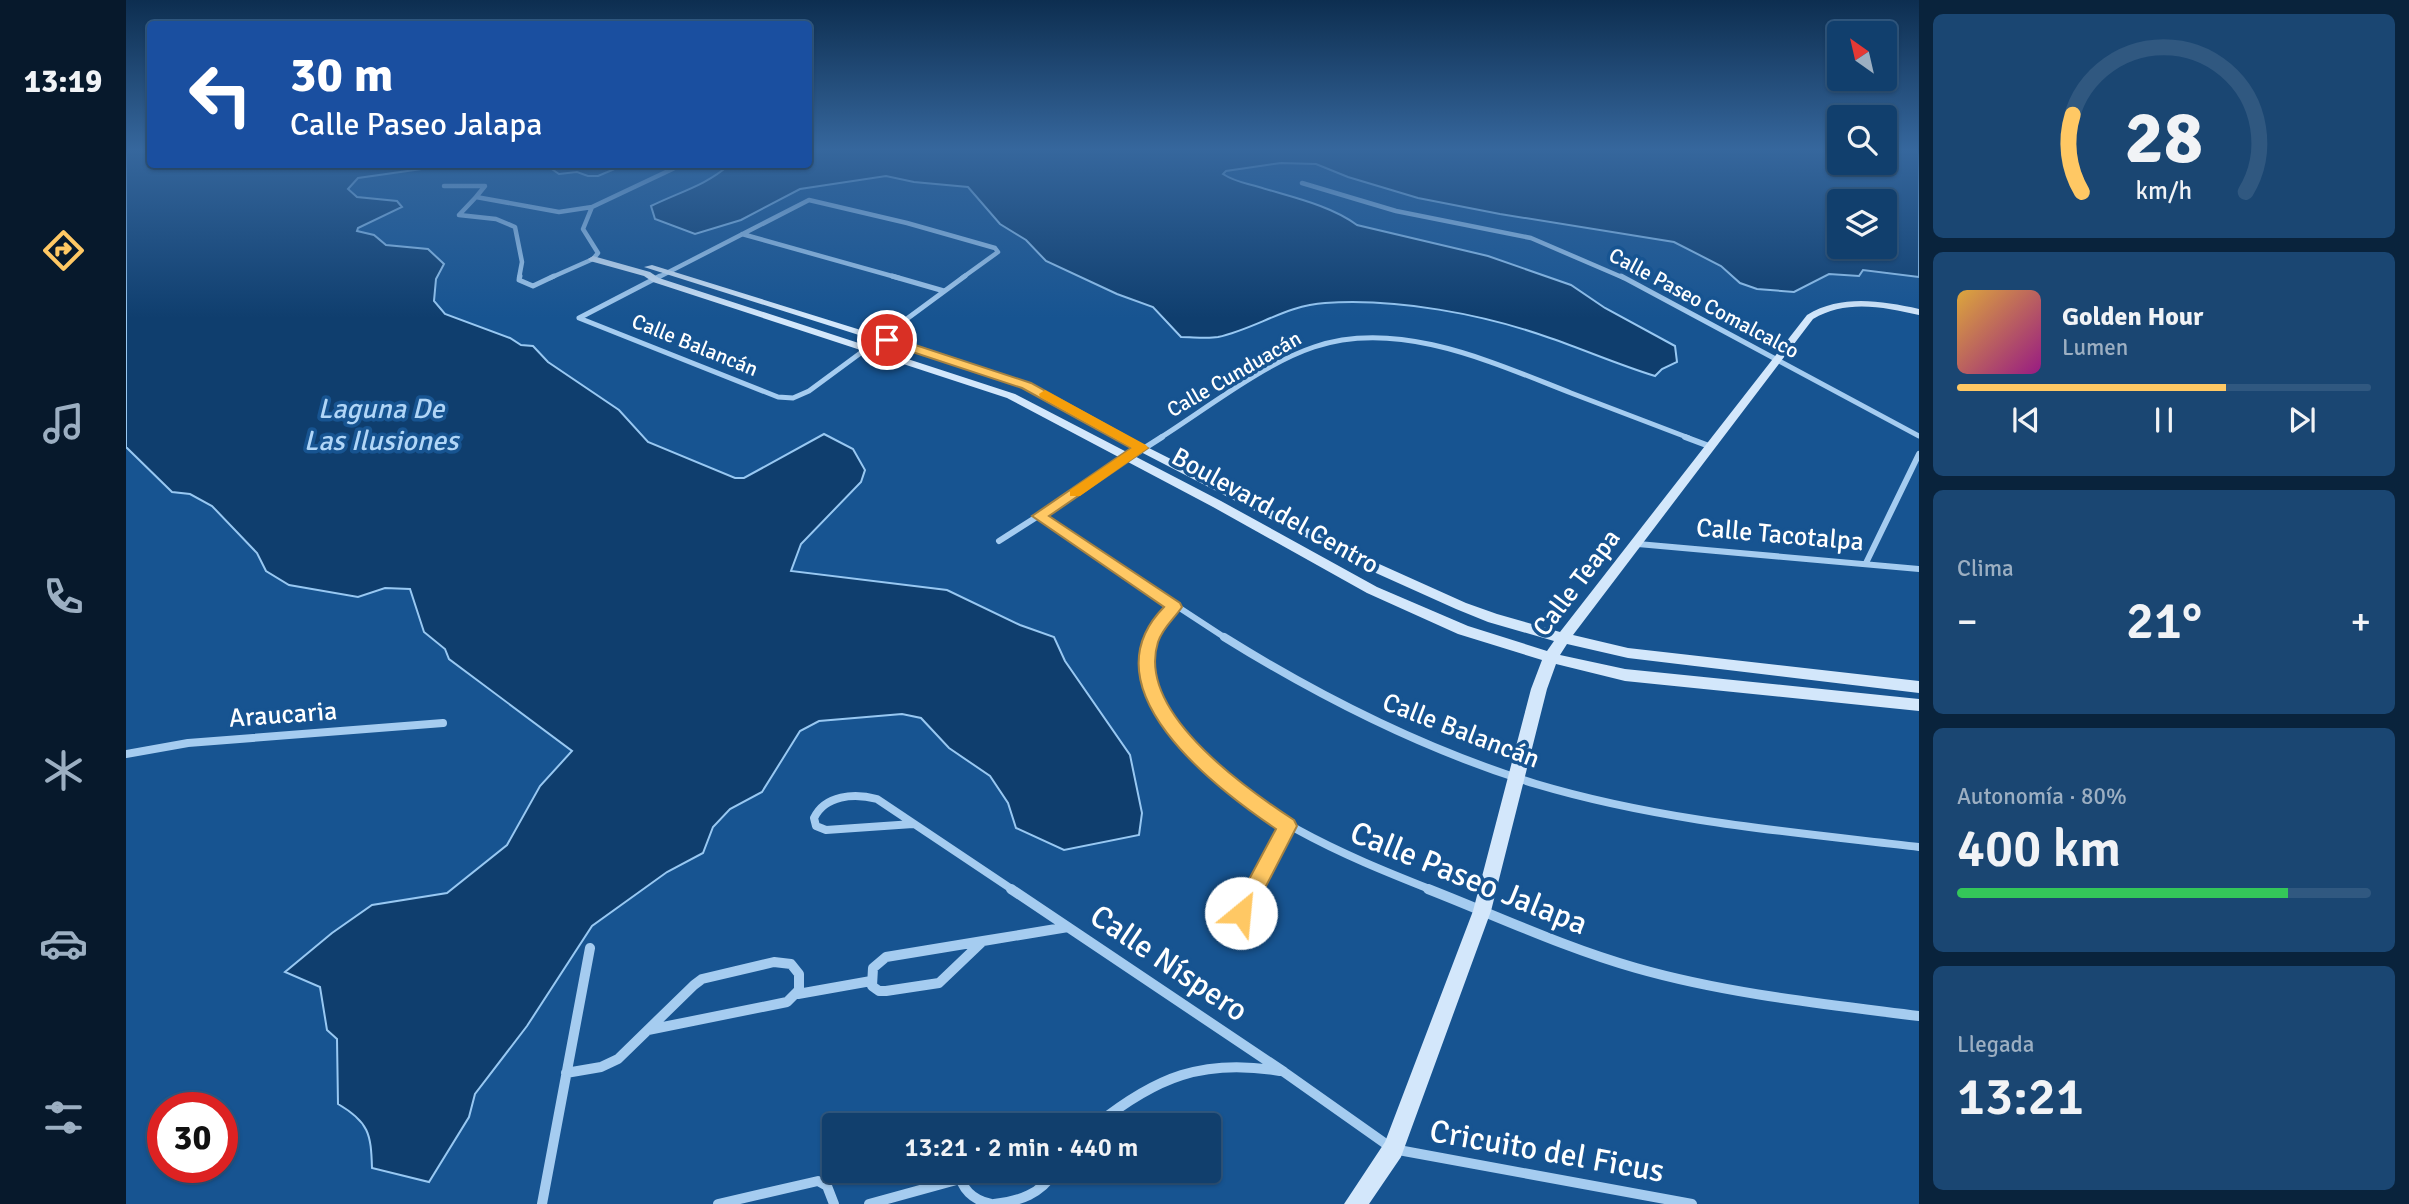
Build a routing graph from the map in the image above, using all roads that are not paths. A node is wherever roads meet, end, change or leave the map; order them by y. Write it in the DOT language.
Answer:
graph roads {
  1 [pos="469,205"];
  2 [pos="515,205"];
  3 [pos="596,205"];
  4 [pos="799,205"];
  5 [pos="831,205"];
  6 [pos="1376,205"];
  7 [pos="592,207"];
  8 [pos="741,234"];
  9 [pos="596,256"];
  10 [pos="652,273"];
  11 [pos="944,291"];
  12 [pos="1919,312"];
  13 [pos="882,338"];
  14 [pos="868,348"];
  15 [pos="1778,359"];
  16 [pos="1919,436"];
  17 [pos="1709,446"];
  18 [pos="1141,448"];
  19 [pos="1919,454"];
  20 [pos="1129,458"];
  21 [pos="1039,516"];
  22 [pos="999,541"];
  23 [pos="1637,544"];
  24 [pos="1866,564"];
  25 [pos="1919,569"];
  26 [pos="1174,607"];
  27 [pos="1563,638"];
  28 [pos="1551,657"];
  29 [pos="1919,687"];
  30 [pos="1919,705"];
  31 [pos="443,723"];
  32 [pos="126,754"];
  33 [pos="1516,778"];
  34 [pos="913,824"];
  35 [pos="1287,826"];
  36 [pos="1919,847"];
  37 [pos="1482,911"];
  38 [pos="1068,927"];
  39 [pos="1230,934"];
  40 [pos="983,941"];
  41 [pos="590,948"];
  42 [pos="870,981"];
  43 [pos="798,994"];
  44 [pos="1919,1016"];
  45 [pos="648,1030"];
  46 [pos="1284,1072"];
  47 [pos="566,1073"];
  48 [pos="1111,1113"];
  49 [pos="1393,1149"];
  50 [pos="935,1183"];
  51 [pos="965,1183"];
  52 [pos="1047,1183"];
  53 [pos="542,1204"];
  54 [pos="718,1204"];
  55 [pos="834,1204"];
  56 [pos="869,1204"];
  57 [pos="993,1204"];
  58 [pos="1356,1204"];
  59 [pos="1692,1204"];
  1 -- 9 [label="street"];
  2 -- 7 [label="street"];
  3 -- 7 [label="street"];
  4 -- 8 [label="street"];
  5 -- 11 [label="street"];
  6 -- 15 [label="street, Calle Paseo Comalcalco"];
  7 -- 9 [label="street"];
  8 -- 10 [label="street"];
  8 -- 11 [label="street"];
  9 -- 10 [label="street, Boulevard del Centro"];
  10 -- 13 [label="street, Boulevard del Centro"];
  10 -- 14 [label="street, Boulevard del Centro"];
  10 -- 14 [label="street, Calle Balancán"];
  11 -- 13 [label="street"];
  12 -- 15 [label="street, Calle Teapa"];
  13 -- 14 [label="street"];
  13 -- 18 [label="street, Boulevard del Centro"];
  14 -- 20 [label="street, Boulevard del Centro"];
  15 -- 16 [label="street, Calle Paseo Comalcalco"];
  15 -- 17 [label="street, Calle Teapa"];
  17 -- 18 [label="street, Calle Cunduacán"];
  17 -- 23 [label="street, Calle Teapa"];
  18 -- 20 [label="street, Calle Cunduacán"];
  18 -- 27 [label="street, Boulevard del Centro"];
  19 -- 24 [label="street"];
  20 -- 21 [label="street, Calle Cunduacán"];
  20 -- 28 [label="street, Boulevard del Centro"];
  21 -- 22 [label="street, Calle Cunduacán"];
  21 -- 26 [label="street, Calle Balancán"];
  23 -- 24 [label="street, Calle Tacotalpa"];
  23 -- 27 [label="street, Calle Teapa"];
  24 -- 25 [label="street, Calle Tacotalpa"];
  26 -- 33 [label="street, Calle Balancán"];
  26 -- 35 [label="street, Calle Paseo Jalapa"];
  27 -- 28 [label="street, Calle Teapa"];
  27 -- 29 [label="street, Boulevard del Centro"];
  28 -- 30 [label="street, Boulevard del Centro"];
  28 -- 33 [label="street, Calle Teapa"];
  31 -- 32 [label="street, Araucaria"];
  33 -- 36 [label="street, Calle Balancán"];
  33 -- 37 [label="street, Calle Teapa"];
  34 -- 34 [label="street, Calle Níspero"];
  34 -- 38 [label="street, Calle Níspero"];
  35 -- 37 [label="street, Calle Paseo Jalapa"];
  35 -- 39 [label="street"];
  37 -- 44 [label="street, Calle Paseo Jalapa"];
  37 -- 49 [label="street, Calle Teapa"];
  38 -- 40 [label="street"];
  38 -- 46 [label="street, Calle Níspero"];
  40 -- 42 [label="street"];
  40 -- 42 [label="street"];
  41 -- 47 [label="street"];
  42 -- 43 [label="street"];
  43 -- 45 [label="street"];
  43 -- 45 [label="street"];
  45 -- 47 [label="street"];
  46 -- 48 [label="street"];
  46 -- 49 [label="street, Calle Níspero"];
  47 -- 53 [label="street"];
  49 -- 58 [label="street, Calle Teapa"];
  49 -- 59 [label="street, Cricuito del Ficus"];
  50 -- 56 [label="street"];
  51 -- 57 [label="street"];
  52 -- 57 [label="street"];
  54 -- 55 [label="street"];
}
